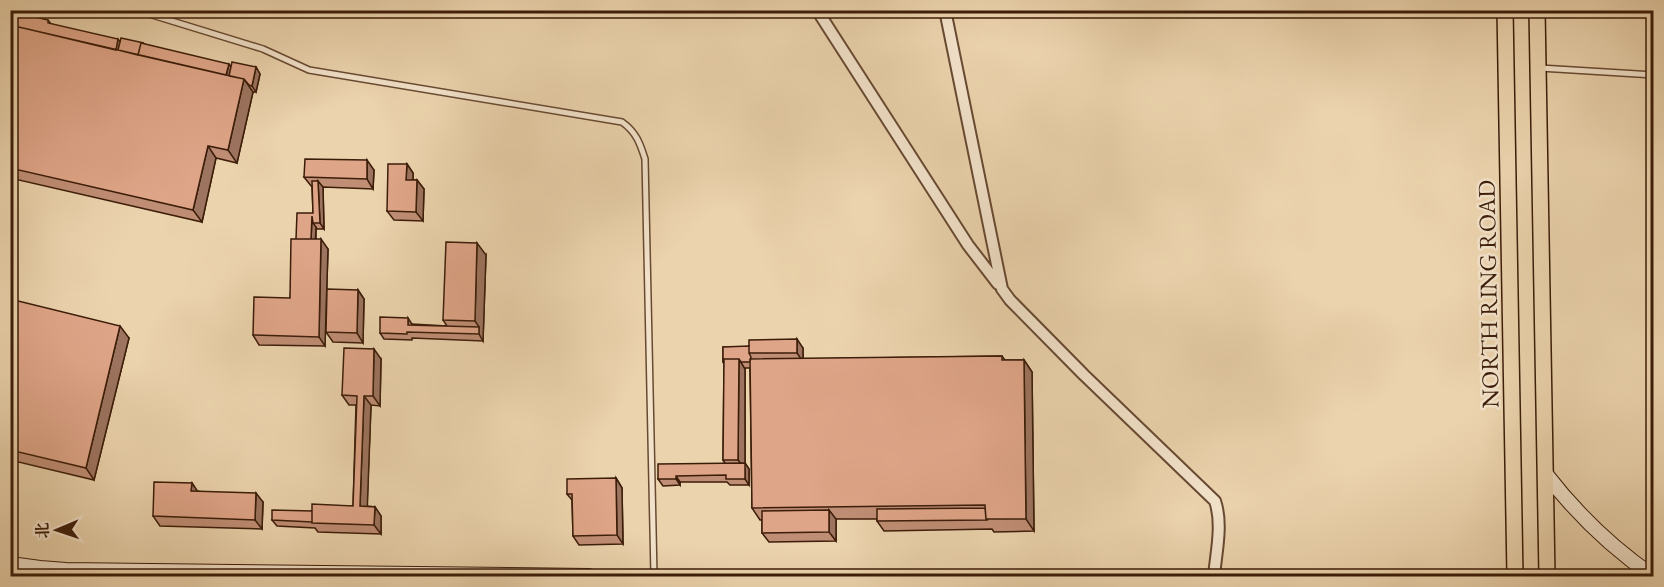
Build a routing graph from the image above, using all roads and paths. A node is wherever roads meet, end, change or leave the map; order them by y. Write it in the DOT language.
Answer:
graph roads {
  1 [pos="136,10"];
  2 [pos="817,10"];
  3 [pos="945,10"];
  4 [pos="1505,10"];
  5 [pos="1538,10"];
  6 [pos="1539,68"];
  7 [pos="1653,75"];
  8 [pos="1002,289"];
  9 [pos="1545,473"];
  10 [pos="10,564"];
  11 [pos="153,573"];
  12 [pos="589,576"];
  13 [pos="654,576"];
  14 [pos="1214,576"];
  15 [pos="1515,576"];
  16 [pos="1547,576"];
  17 [pos="1653,576"];
  1 -- 13 [label="lane"];
  2 -- 8 [label="street"];
  3 -- 8 [label="street"];
  4 -- 15 [label="main road, NORTH RING ROAD"];
  5 -- 6 [label="main road"];
  6 -- 7 [label="lane"];
  6 -- 9 [label="main road"];
  8 -- 14 [label="street"];
  9 -- 16 [label="main road"];
  9 -- 17 [label="street"];
  10 -- 11 [label="street"];
  11 -- 12 [label="street"];
}
